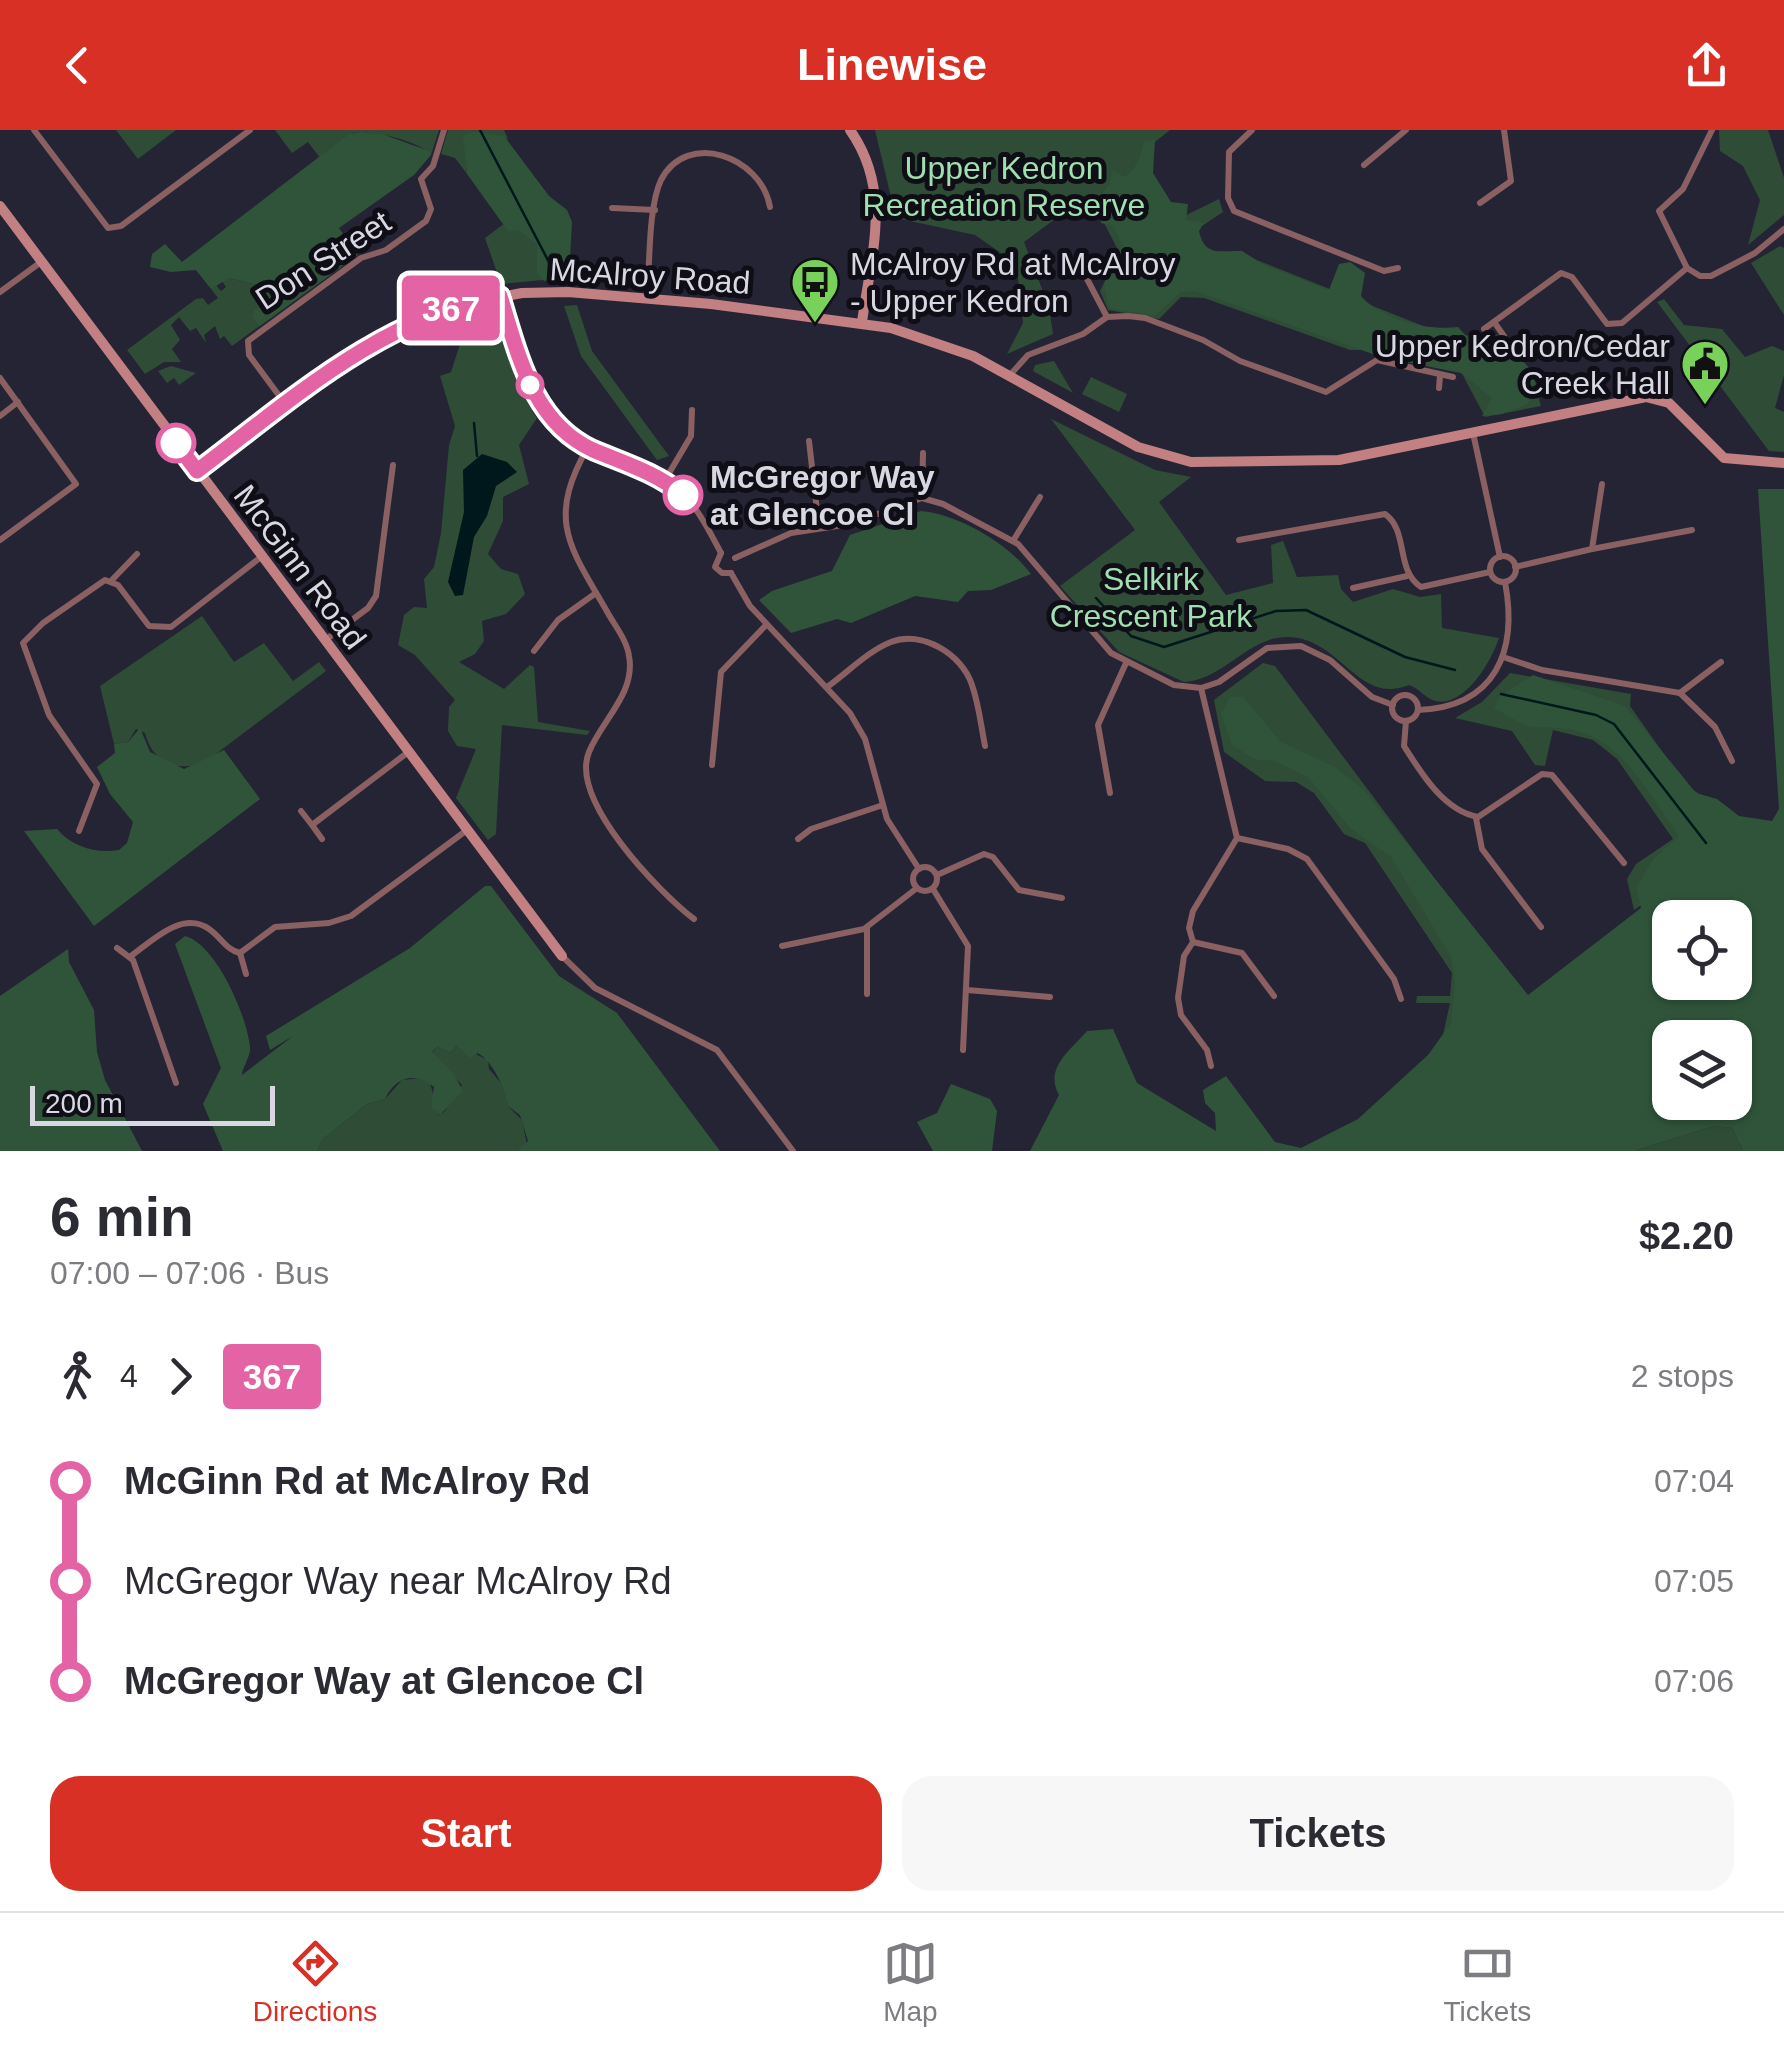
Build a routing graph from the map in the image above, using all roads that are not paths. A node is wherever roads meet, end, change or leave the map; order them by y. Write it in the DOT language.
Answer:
graph roads {
  1 [pos="34,130"];
  2 [pos="250,130"];
  3 [pos="444,130"];
  4 [pos="850,130"];
  5 [pos="1252,130"];
  6 [pos="1406,130"];
  7 [pos="1504,130"];
  8 [pos="1712,130"];
  9 [pos="1364,165"];
  10 [pos="1480,203"];
  11 [pos="0,206"];
  12 [pos="770,207"];
  13 [pos="612,208"];
  14 [pos="655,210"];
  15 [pos="1780,232"];
  16 [pos="1784,241"];
  17 [pos="1076,258"];
  18 [pos="41,262"];
  19 [pos="1398,268"];
  20 [pos="1687,268"];
  21 [pos="0,292"];
  22 [pos="500,296"];
  23 [pos="647,298"];
  24 [pos="1107,317"];
  25 [pos="862,322"];
  26 [pos="1494,322"];
  27 [pos="1484,329"];
  28 [pos="1504,336"];
  29 [pos="1010,376"];
  30 [pos="1440,376"];
  31 [pos="1453,376"];
  32 [pos="0,378"];
  33 [pos="1440,388"];
  34 [pos="18,402"];
  35 [pos="286,405"];
  36 [pos="692,410"];
  37 [pos="0,416"];
  38 [pos="1473,433"];
  39 [pos="808,441"];
  40 [pos="588,447"];
  41 [pos="922,453"];
  42 [pos="1784,463"];
  43 [pos="393,465"];
  44 [pos="197,471"];
  45 [pos="665,480"];
  46 [pos="1602,484"];
  47 [pos="1040,497"];
  48 [pos="922,498"];
  49 [pos="820,528"];
  50 [pos="1692,530"];
  51 [pos="0,540"];
  52 [pos="1239,540"];
  53 [pos="1013,541"];
  54 [pos="1592,549"];
  55 [pos="721,553"];
  56 [pos="137,554"];
  57 [pos="261,557"];
  58 [pos="1500,557"];
  59 [pos="736,558"];
  60 [pos="1515,567"];
  61 [pos="731,572"];
  62 [pos="1490,572"];
  63 [pos="1407,576"];
  64 [pos="111,581"];
  65 [pos="1504,582"];
  66 [pos="1353,588"];
  67 [pos="596,592"];
  68 [pos="766,625"];
  69 [pos="324,641"];
  70 [pos="534,651"];
  71 [pos="1503,657"];
  72 [pos="1720,662"];
  73 [pos="1126,663"];
  74 [pos="828,687"];
  75 [pos="1201,688"];
  76 [pos="1680,693"];
  77 [pos="1392,705"];
  78 [pos="1418,710"];
  79 [pos="1406,721"];
  80 [pos="985,746"];
  81 [pos="408,753"];
  82 [pos="1732,762"];
  83 [pos="712,765"];
  84 [pos="1110,794"];
  85 [pos="883,805"];
  86 [pos="302,811"];
  87 [pos="1476,818"];
  88 [pos="312,825"];
  89 [pos="467,830"];
  90 [pos="79,831"];
  91 [pos="1237,838"];
  92 [pos="322,839"];
  93 [pos="798,839"];
  94 [pos="1624,864"];
  95 [pos="919,869"];
  96 [pos="937,875"];
  97 [pos="917,888"];
  98 [pos="932,889"];
  99 [pos="1062,898"];
  100 [pos="694,920"];
  101 [pos="1541,927"];
  102 [pos="868,928"];
  103 [pos="1193,942"];
  104 [pos="782,946"];
  105 [pos="118,948"];
  106 [pos="240,953"];
  107 [pos="131,956"];
  108 [pos="562,956"];
  109 [pos="246,974"];
  110 [pos="966,990"];
  111 [pos="867,994"];
  112 [pos="1274,996"];
  113 [pos="1050,997"];
  114 [pos="1401,999"];
  115 [pos="963,1050"];
  116 [pos="1212,1066"];
  117 [pos="176,1082"];
  118 [pos="793,1151"];
  1 -- 2 [label="street"];
  3 -- 35 [label="street, Don Street"];
  4 -- 25 [label="street"];
  5 -- 19 [label="street"];
  6 -- 9 [label="street"];
  7 -- 10 [label="street"];
  8 -- 20 [label="street"];
  11 -- 18 [label="street, McGinn Road"];
  12 -- 14 [label="street"];
  13 -- 14 [label="street"];
  14 -- 23 [label="street"];
  15 -- 16 [label="street"];
  15 -- 20 [label="street"];
  17 -- 24 [label="street"];
  18 -- 21 [label="street"];
  18 -- 44 [label="street, McGinn Road"];
  20 -- 26 [label="street"];
  22 -- 23 [label="street, McAlroy Road"];
  22 -- 35 [label="street, McAlroy Road"];
  22 -- 40 [label="street"];
  23 -- 25 [label="street, McAlroy Road"];
  24 -- 29 [label="street"];
  24 -- 30 [label="street"];
  25 -- 29 [label="street, McAlroy Road"];
  26 -- 27 [label="street"];
  26 -- 28 [label="street"];
  29 -- 38 [label="street, McAlroy Road"];
  30 -- 31 [label="street"];
  30 -- 33 [label="street"];
  32 -- 34 [label="street"];
  34 -- 37 [label="street"];
  34 -- 51 [label="street"];
  35 -- 44 [label="street, McAlroy Road"];
  36 -- 45 [label="street"];
  38 -- 42 [label="street, McAlroy Road"];
  38 -- 58 [label="street"];
  39 -- 49 [label="street"];
  40 -- 45 [label="street"];
  40 -- 67 [label="street"];
  41 -- 48 [label="street"];
  43 -- 69 [label="street"];
  44 -- 57 [label="street, McGinn Road"];
  45 -- 55 [label="street"];
  46 -- 54 [label="street"];
  47 -- 53 [label="street"];
  48 -- 49 [label="street"];
  48 -- 53 [label="street"];
  49 -- 59 [label="street"];
  50 -- 54 [label="street"];
  52 -- 63 [label="street"];
  53 -- 73 [label="street"];
  54 -- 60 [label="street"];
  55 -- 59 [label="street"];
  55 -- 61 [label="street"];
  56 -- 64 [label="street"];
  57 -- 64 [label="street"];
  57 -- 69 [label="street, McGinn Road"];
  58 -- 60 [label="street"];
  58 -- 62 [label="street"];
  59 -- 61 [label="street"];
  60 -- 65 [label="street"];
  61 -- 68 [label="street"];
  62 -- 63 [label="street"];
  62 -- 65 [label="street"];
  63 -- 66 [label="street"];
  64 -- 90 [label="street"];
  65 -- 71 [label="street"];
  67 -- 70 [label="street"];
  67 -- 100 [label="street"];
  68 -- 74 [label="street"];
  68 -- 83 [label="street"];
  69 -- 81 [label="street, McGinn Road"];
  71 -- 76 [label="street"];
  71 -- 78 [label="street"];
  72 -- 76 [label="street"];
  73 -- 75 [label="street"];
  73 -- 84 [label="street"];
  74 -- 80 [label="street"];
  74 -- 85 [label="street"];
  75 -- 77 [label="street"];
  75 -- 91 [label="street"];
  76 -- 82 [label="street"];
  77 -- 78 [label="street"];
  77 -- 79 [label="street"];
  78 -- 79 [label="street"];
  79 -- 87 [label="street"];
  81 -- 88 [label="street"];
  81 -- 89 [label="street, McGinn Road"];
  85 -- 93 [label="street"];
  85 -- 95 [label="street"];
  86 -- 88 [label="street"];
  87 -- 94 [label="street"];
  87 -- 101 [label="street"];
  88 -- 92 [label="street"];
  89 -- 106 [label="street"];
  89 -- 108 [label="street, McGinn Road"];
  91 -- 103 [label="street"];
  91 -- 114 [label="street"];
  95 -- 96 [label="street"];
  95 -- 97 [label="street"];
  96 -- 98 [label="street"];
  96 -- 99 [label="street"];
  97 -- 98 [label="street"];
  97 -- 102 [label="street"];
  98 -- 110 [label="street"];
  102 -- 104 [label="street"];
  102 -- 111 [label="street"];
  103 -- 112 [label="street"];
  103 -- 116 [label="street"];
  105 -- 107 [label="street"];
  106 -- 107 [label="street"];
  106 -- 109 [label="street"];
  107 -- 117 [label="street"];
  108 -- 118 [label="street"];
  110 -- 113 [label="street"];
  110 -- 115 [label="street"];
}
